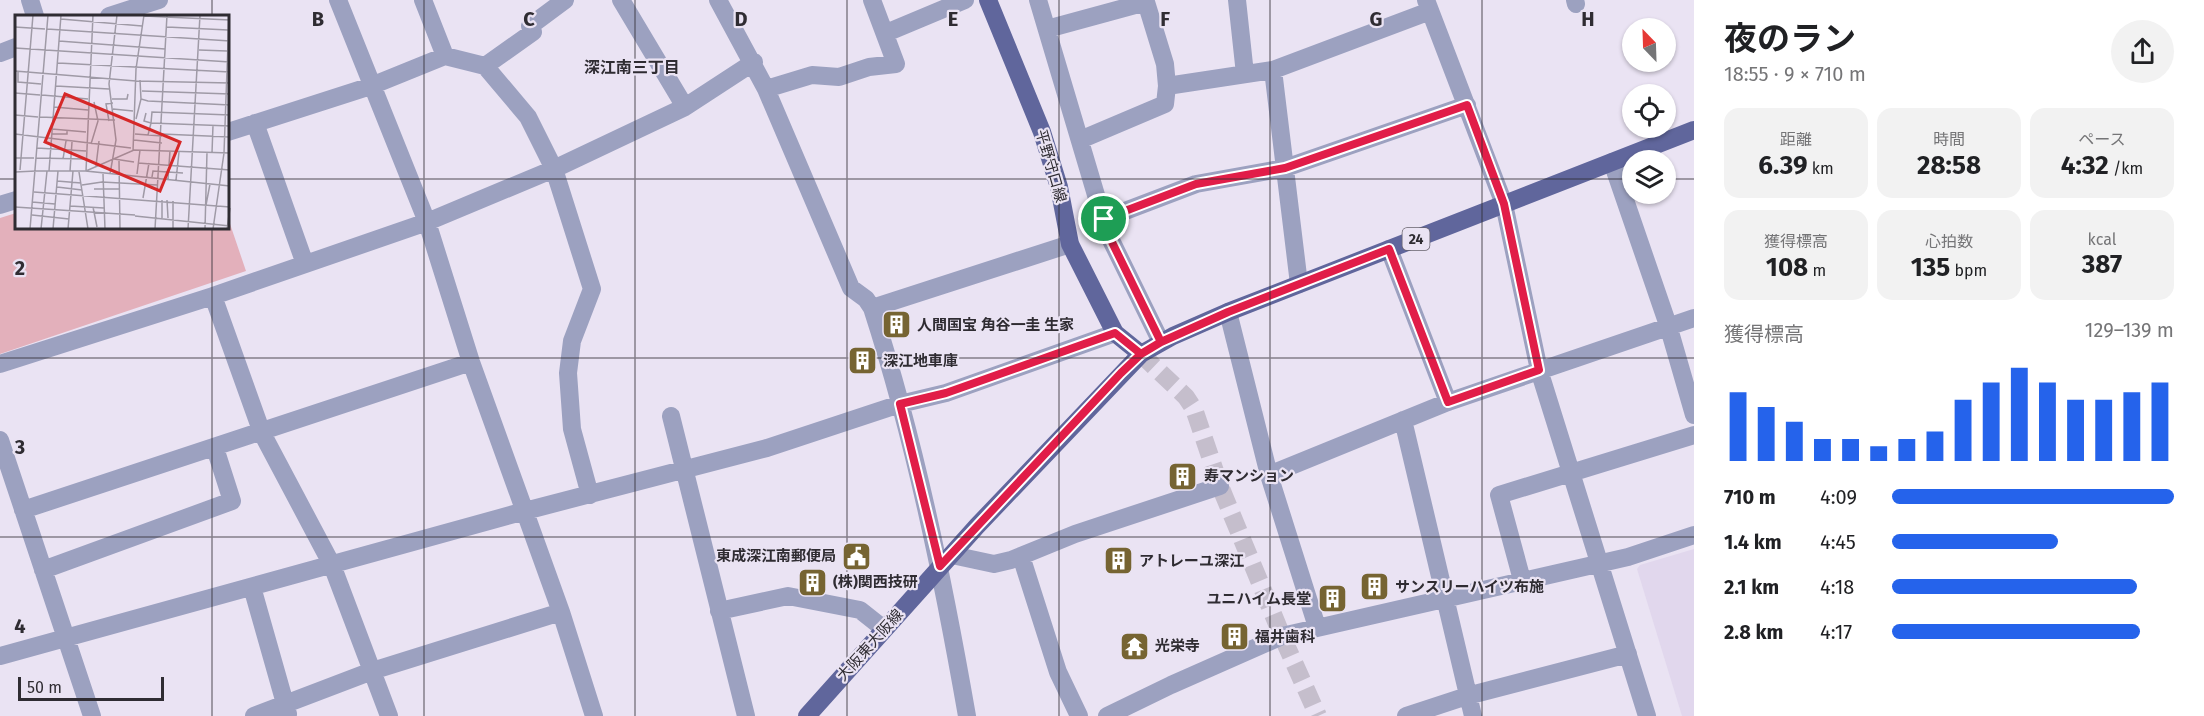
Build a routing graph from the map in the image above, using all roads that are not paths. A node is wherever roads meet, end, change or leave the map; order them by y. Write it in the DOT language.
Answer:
graph roads {
  1 [pos="30,0"];
  2 [pos="159,0"];
  3 [pos="338,0"];
  4 [pos="423,0"];
  5 [pos="565,0"];
  6 [pos="621,0"];
  7 [pos="718,0"];
  8 [pos="872,0"];
  9 [pos="965,0"];
  10 [pos="988,0"];
  11 [pos="1038,0"];
  12 [pos="1237,0"];
  13 [pos="1428,6"];
  14 [pos="35,15"];
  15 [pos="112,15"];
  16 [pos="1047,29"];
  17 [pos="886,33"];
  18 [pos="15,47"];
  19 [pos="0,52"];
  20 [pos="445,56"];
  21 [pos="754,62"];
  22 [pos="485,66"];
  23 [pos="1273,70"];
  24 [pos="1245,74"];
  25 [pos="371,86"];
  26 [pos="1167,86"];
  27 [pos="766,89"];
  28 [pos="1467,105"];
  29 [pos="684,107"];
  30 [pos="255,123"];
  31 [pos="1694,130"];
  32 [pos="230,131"];
  33 [pos="1080,140"];
  34 [pos="1612,162"];
  35 [pos="1285,168"];
  36 [pos="554,169"];
  37 [pos="15,200"];
  38 [pos="1504,204"];
  39 [pos="0,206"];
  40 [pos="1104,219"];
  41 [pos="427,222"];
  42 [pos="1070,244"];
  43 [pos="1389,249"];
  44 [pos="305,264"];
  45 [pos="1299,284"];
  46 [pos="213,296"];
  47 [pos="872,308"];
  48 [pos="1228,312"];
  49 [pos="1694,318"];
  50 [pos="1668,325"];
  51 [pos="1115,333"];
  52 [pos="1161,342"];
  53 [pos="1141,354"];
  54 [pos="471,362"];
  55 [pos="0,364"];
  56 [pos="1539,370"];
  57 [pos="1448,402"];
  58 [pos="900,404"];
  59 [pos="1694,415"];
  60 [pos="671,416"];
  61 [pos="1403,420"];
  62 [pos="262,433"];
  63 [pos="1694,435"];
  64 [pos="0,442"];
  65 [pos="215,448"];
  66 [pos="686,470"];
  67 [pos="1572,474"];
  68 [pos="1269,475"];
  69 [pos="1220,486"];
  70 [pos="590,495"];
  71 [pos="23,510"];
  72 [pos="525,512"];
  73 [pos="1694,535"];
  74 [pos="1021,556"];
  75 [pos="946,561"];
  76 [pos="1600,564"];
  77 [pos="332,565"];
  78 [pos="43,570"];
  79 [pos="1522,580"];
  80 [pos="252,587"];
  81 [pos="1445,598"];
  82 [pos="719,611"];
  83 [pos="561,612"];
  84 [pos="1317,627"];
  85 [pos="884,629"];
  86 [pos="66,639"];
  87 [pos="1628,654"];
  88 [pos="0,656"];
  89 [pos="372,671"];
  90 [pos="1467,696"];
  91 [pos="286,710"];
  92 [pos="590,715"];
  93 [pos="92,716"];
  94 [pos="254,716"];
  95 [pos="389,716"];
  96 [pos="746,716"];
  97 [pos="807,716"];
  98 [pos="967,716"];
  99 [pos="1079,716"];
  100 [pos="1107,716"];
  101 [pos="1406,716"];
  102 [pos="1473,716"];
  103 [pos="1647,716"];
  1 -- 14 [label="street"];
  2 -- 15 [label="street"];
  3 -- 25 [label="street"];
  4 -- 20 [label="street"];
  5 -- 22 [label="street"];
  6 -- 29 [label="street"];
  7 -- 21 [label="street"];
  8 -- 17 [label="street"];
  9 -- 17 [label="street"];
  10 -- 42 [label="main road, 平野守口線"];
  11 -- 16 [label="street"];
  12 -- 24 [label="street"];
  13 -- 23 [label="street"];
  13 -- 28 [label="street"];
  16 -- 26 [label="street"];
  16 -- 33 [label="street"];
  17 -- 27 [label="street"];
  18 -- 19 [label="street"];
  20 -- 22 [label="street"];
  20 -- 25 [label="street"];
  21 -- 27 [label="street"];
  21 -- 29 [label="street"];
  22 -- 36 [label="street"];
  23 -- 24 [label="street"];
  23 -- 35 [label="street"];
  24 -- 26 [label="street"];
  25 -- 30 [label="street"];
  25 -- 41 [label="street"];
  26 -- 33 [label="street"];
  27 -- 47 [label="street"];
  28 -- 35 [label="street"];
  28 -- 38 [label="street"];
  29 -- 36 [label="street"];
  30 -- 32 [label="street"];
  30 -- 44 [label="street"];
  31 -- 34 [label="main road, 大阪東大阪線 / 24"];
  33 -- 40 [label="street"];
  34 -- 38 [label="main road, 大阪東大阪線 / 24"];
  34 -- 50 [label="street"];
  35 -- 40 [label="street"];
  35 -- 45 [label="street"];
  36 -- 41 [label="street"];
  36 -- 70 [label="street"];
  37 -- 39 [label="street"];
  38 -- 43 [label="main road, 大阪東大阪線 / 24"];
  38 -- 56 [label="street"];
  40 -- 52 [label="street"];
  41 -- 44 [label="street"];
  41 -- 54 [label="street"];
  42 -- 47 [label="street"];
  42 -- 51 [label="main road, 平野守口線"];
  43 -- 45 [label="main road, 大阪東大阪線 / 24"];
  43 -- 57 [label="street"];
  44 -- 46 [label="street"];
  45 -- 48 [label="main road, 大阪東大阪線 / 24"];
  46 -- 55 [label="street"];
  46 -- 62 [label="street"];
  47 -- 58 [label="street"];
  48 -- 52 [label="main road, 大阪東大阪線 / 24"];
  48 -- 68 [label="street"];
  49 -- 50 [label="street"];
  50 -- 56 [label="street"];
  50 -- 59 [label="street"];
  51 -- 53 [label="main road, 平野守口線"];
  51 -- 58 [label="street"];
  52 -- 53 [label="main road, 大阪東大阪線 / 24"];
  53 -- 75 [label="main road, 大阪東大阪線 / 24"];
  54 -- 62 [label="street"];
  54 -- 72 [label="street"];
  56 -- 57 [label="street"];
  56 -- 67 [label="street"];
  57 -- 61 [label="street"];
  58 -- 66 [label="street"];
  58 -- 75 [label="street"];
  60 -- 66 [label="street"];
  61 -- 68 [label="street"];
  61 -- 81 [label="street"];
  62 -- 65 [label="street"];
  62 -- 77 [label="street"];
  63 -- 67 [label="street"];
  64 -- 71 [label="street"];
  65 -- 71 [label="street"];
  65 -- 78 [label="street"];
  66 -- 70 [label="street"];
  66 -- 82 [label="street"];
  67 -- 76 [label="street"];
  67 -- 79 [label="street"];
  68 -- 84 [label="street"];
  69 -- 74 [label="street"];
  70 -- 72 [label="street"];
  71 -- 78 [label="street"];
  72 -- 77 [label="street"];
  72 -- 83 [label="street"];
  73 -- 76 [label="street"];
  74 -- 75 [label="street"];
  74 -- 99 [label="street"];
  75 -- 85 [label="main road, 大阪東大阪線 / 24"];
  75 -- 98 [label="street"];
  76 -- 79 [label="street"];
  76 -- 87 [label="street"];
  77 -- 80 [label="street"];
  77 -- 89 [label="street"];
  78 -- 86 [label="street"];
  79 -- 81 [label="street"];
  80 -- 86 [label="street"];
  80 -- 91 [label="street"];
  81 -- 84 [label="street"];
  81 -- 90 [label="street"];
  82 -- 85 [label="street"];
  82 -- 96 [label="street"];
  83 -- 89 [label="street"];
  83 -- 92 [label="street"];
  84 -- 100 [label="street"];
  85 -- 97 [label="main road, 大阪東大阪線 / 24"];
  86 -- 88 [label="street"];
  86 -- 93 [label="street"];
  87 -- 90 [label="street"];
  87 -- 103 [label="street"];
  89 -- 91 [label="street"];
  89 -- 95 [label="street"];
  90 -- 101 [label="street"];
  90 -- 102 [label="street"];
  91 -- 94 [label="street"];
}
